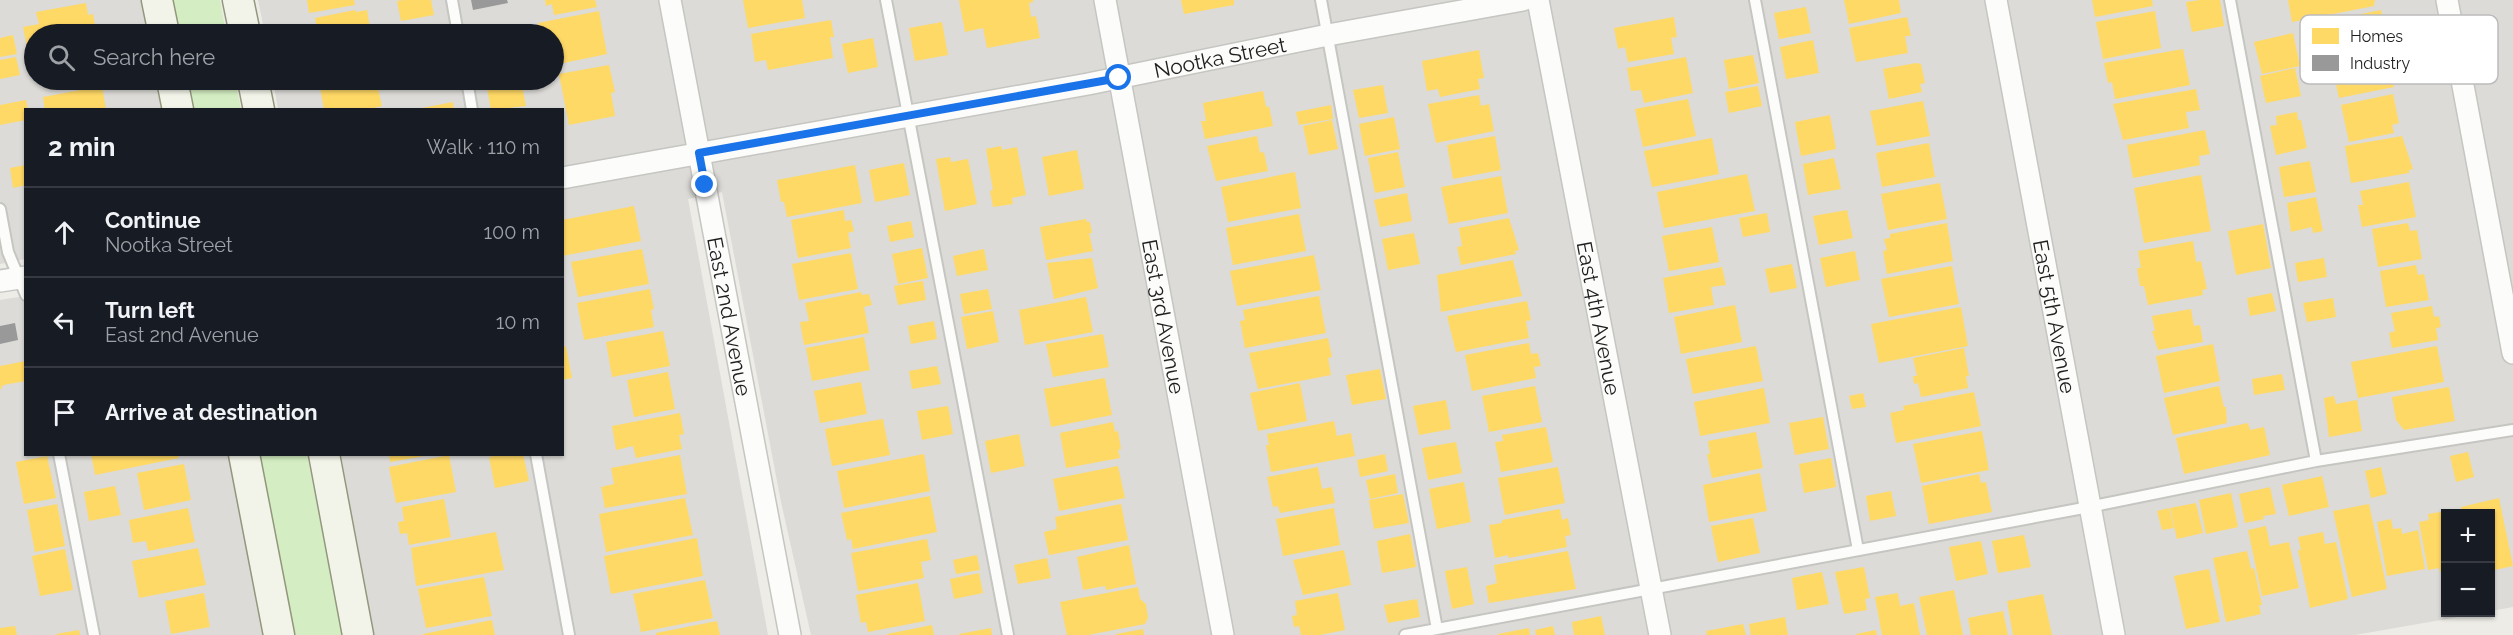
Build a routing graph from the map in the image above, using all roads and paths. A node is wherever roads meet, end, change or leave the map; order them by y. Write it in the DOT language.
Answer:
graph roads {
  1 [pos="157,0"];
  2 [pos="238,0"];
  3 [pos="452,0"];
  4 [pos="670,0"];
  5 [pos="886,0"];
  6 [pos="1105,0"];
  7 [pos="1322,0"];
  8 [pos="1523,0"];
  9 [pos="1538,0"];
  10 [pos="1755,0"];
  11 [pos="1996,0"];
  12 [pos="2230,0"];
  13 [pos="2446,0"];
  14 [pos="2449,15"];
  15 [pos="162,24"];
  16 [pos="243,24"];
  17 [pos="456,24"];
  18 [pos="1328,35"];
  19 [pos="1119,78"];
  20 [pos="2462,84"];
  21 [pos="174,90"];
  22 [pos="255,90"];
  23 [pos="469,90"];
  24 [pos="178,108"];
  25 [pos="259,108"];
  26 [pos="472,108"];
  27 [pos="908,115"];
  28 [pos="699,153"];
  29 [pos="564,178"];
  30 [pos="0,209"];
  31 [pos="17,283"];
  32 [pos="2513,353"];
  33 [pos="2513,430"];
  34 [pos="59,456"];
  35 [pos="244,456"];
  36 [pos="324,456"];
  37 [pos="536,456"];
  38 [pos="2316,461"];
  39 [pos="2089,507"];
  40 [pos="1858,550"];
  41 [pos="1652,590"];
  42 [pos="1437,629"];
  43 [pos="94,635"];
  44 [pos="279,635"];
  45 [pos="358,635"];
  46 [pos="569,635"];
  47 [pos="790,635"];
  48 [pos="1008,635"];
  49 [pos="1223,635"];
  50 [pos="1406,635"];
  51 [pos="1660,635"];
  52 [pos="2114,635"];
  1 -- 15 [label="main road"];
  2 -- 16 [label="main road"];
  3 -- 17 [label="lane"];
  4 -- 28 [label="street, East 2nd Avenue"];
  5 -- 27 [label="lane"];
  6 -- 19 [label="street, East 3rd Avenue"];
  7 -- 18 [label="lane"];
  8 -- 18 [label="street, Nootka Street"];
  9 -- 41 [label="street, East 4th Avenue"];
  10 -- 40 [label="lane"];
  11 -- 39 [label="street, East 5th Avenue"];
  12 -- 38 [label="lane"];
  13 -- 14 [label="street"];
  18 -- 19 [label="street, Nootka Street"];
  18 -- 42 [label="lane"];
  19 -- 27 [label="street, Nootka Street"];
  19 -- 49 [label="street, East 3rd Avenue"];
  20 -- 32 [label="street"];
  21 -- 24 [label="main road"];
  22 -- 25 [label="main road"];
  23 -- 26 [label="lane"];
  27 -- 28 [label="street, Nootka Street"];
  27 -- 48 [label="lane"];
  28 -- 29 [label="street, Nootka Street"];
  28 -- 47 [label="street, East 2nd Avenue"];
  30 -- 31 [label="lane"];
  33 -- 38 [label="lane"];
  34 -- 43 [label="lane"];
  35 -- 44 [label="main road"];
  36 -- 45 [label="main road"];
  37 -- 46 [label="lane"];
  38 -- 39 [label="lane"];
  39 -- 40 [label="lane"];
  39 -- 52 [label="street, East 5th Avenue"];
  40 -- 41 [label="lane"];
  41 -- 42 [label="lane"];
  41 -- 51 [label="street, East 4th Avenue"];
  42 -- 50 [label="lane"];
}
